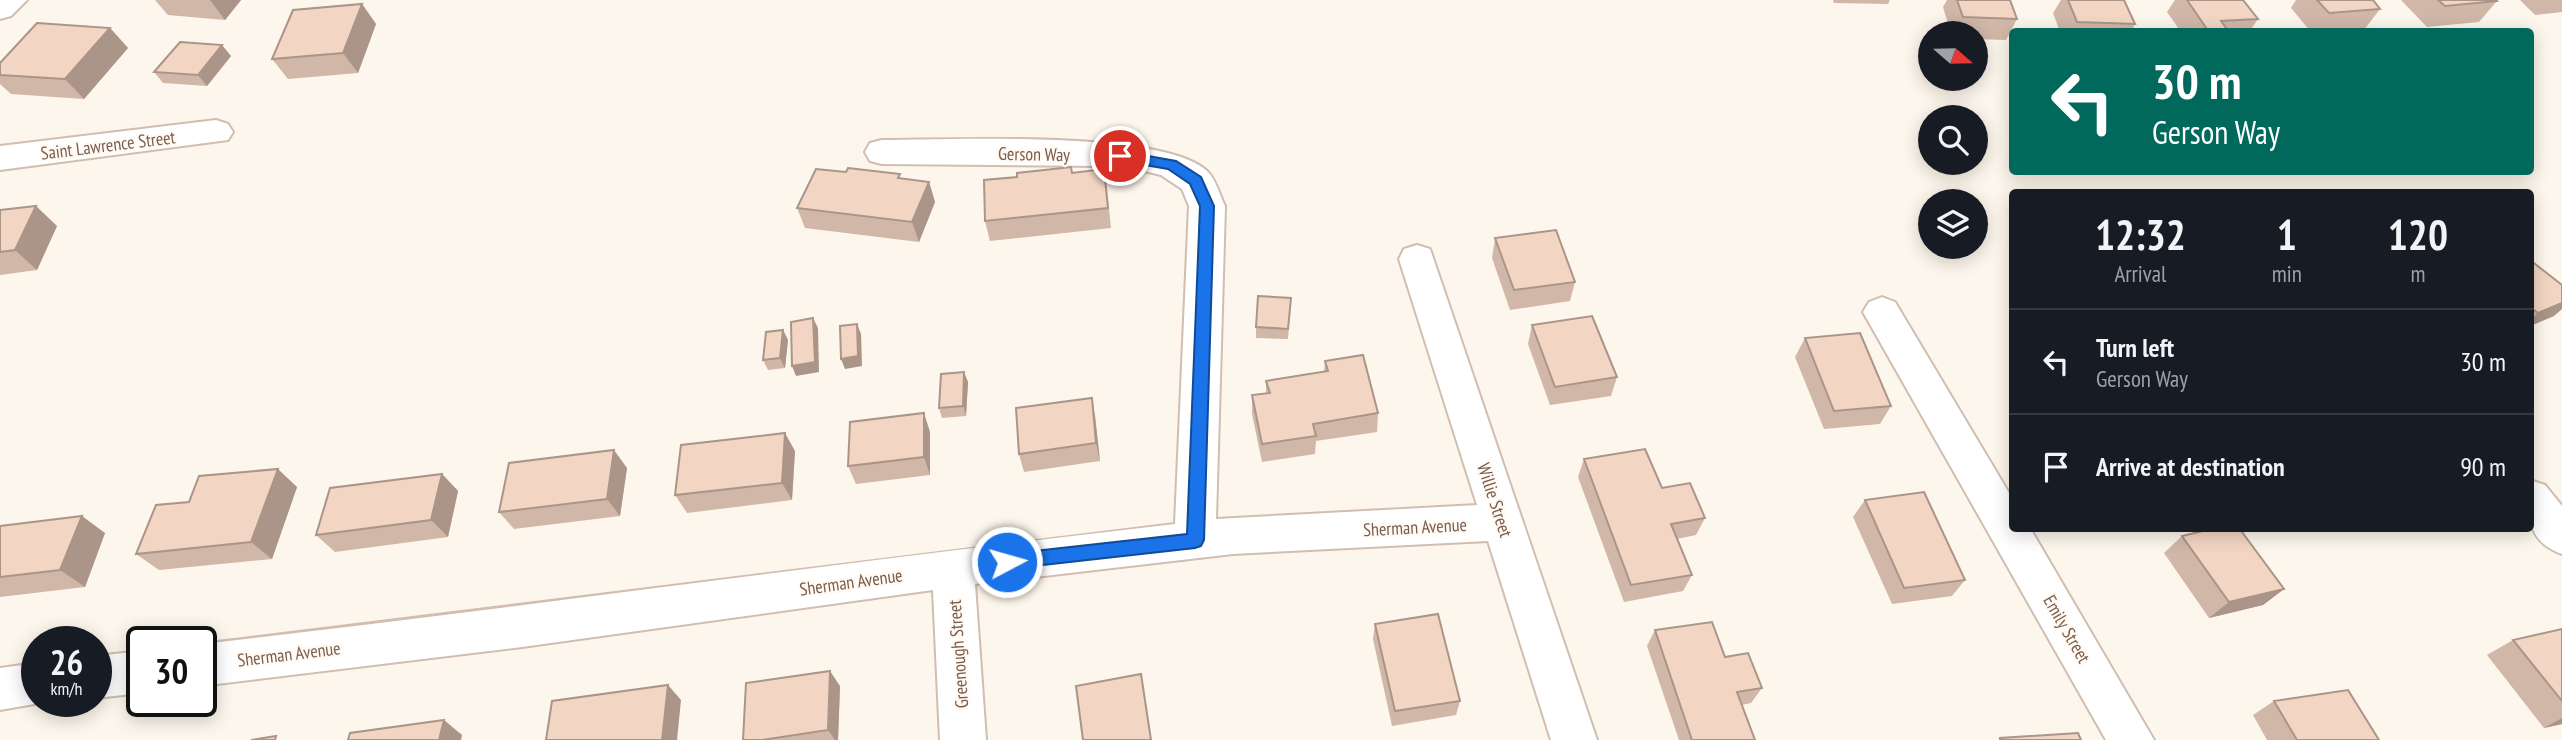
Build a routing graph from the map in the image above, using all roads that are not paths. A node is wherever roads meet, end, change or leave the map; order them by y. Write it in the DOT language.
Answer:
graph roads {
  1 [pos="11,0"];
  2 [pos="0,9"];
  3 [pos="216,132"];
  4 [pos="882,152"];
  5 [pos="0,158"];
  6 [pos="1417,259"];
  7 [pos="1882,312"];
  8 [pos="2534,503"];
  9 [pos="2008,518"];
  10 [pos="1503,522"];
  11 [pos="2016,532"];
  12 [pos="2562,536"];
  13 [pos="1195,540"];
  14 [pos="953,568"];
  15 [pos="217,663"];
  16 [pos="21,686"];
  17 [pos="0,689"];
  18 [pos="963,740"];
  19 [pos="1574,740"];
  20 [pos="2132,740"];
  1 -- 2 [label="street"];
  3 -- 5 [label="street, Saint Lawrence Street"];
  4 -- 13 [label="street, Gerson Way"];
  6 -- 10 [label="street, Willie Street"];
  7 -- 9 [label="street, Emily Street"];
  8 -- 12 [label="street"];
  10 -- 13 [label="street, Sherman Avenue"];
  10 -- 19 [label="street, Willie Street"];
  11 -- 20 [label="street, Emily Street"];
  13 -- 14 [label="street, Sherman Avenue"];
  14 -- 15 [label="street, Sherman Avenue"];
  14 -- 18 [label="street, Greenough Street"];
  16 -- 17 [label="street"];
}
